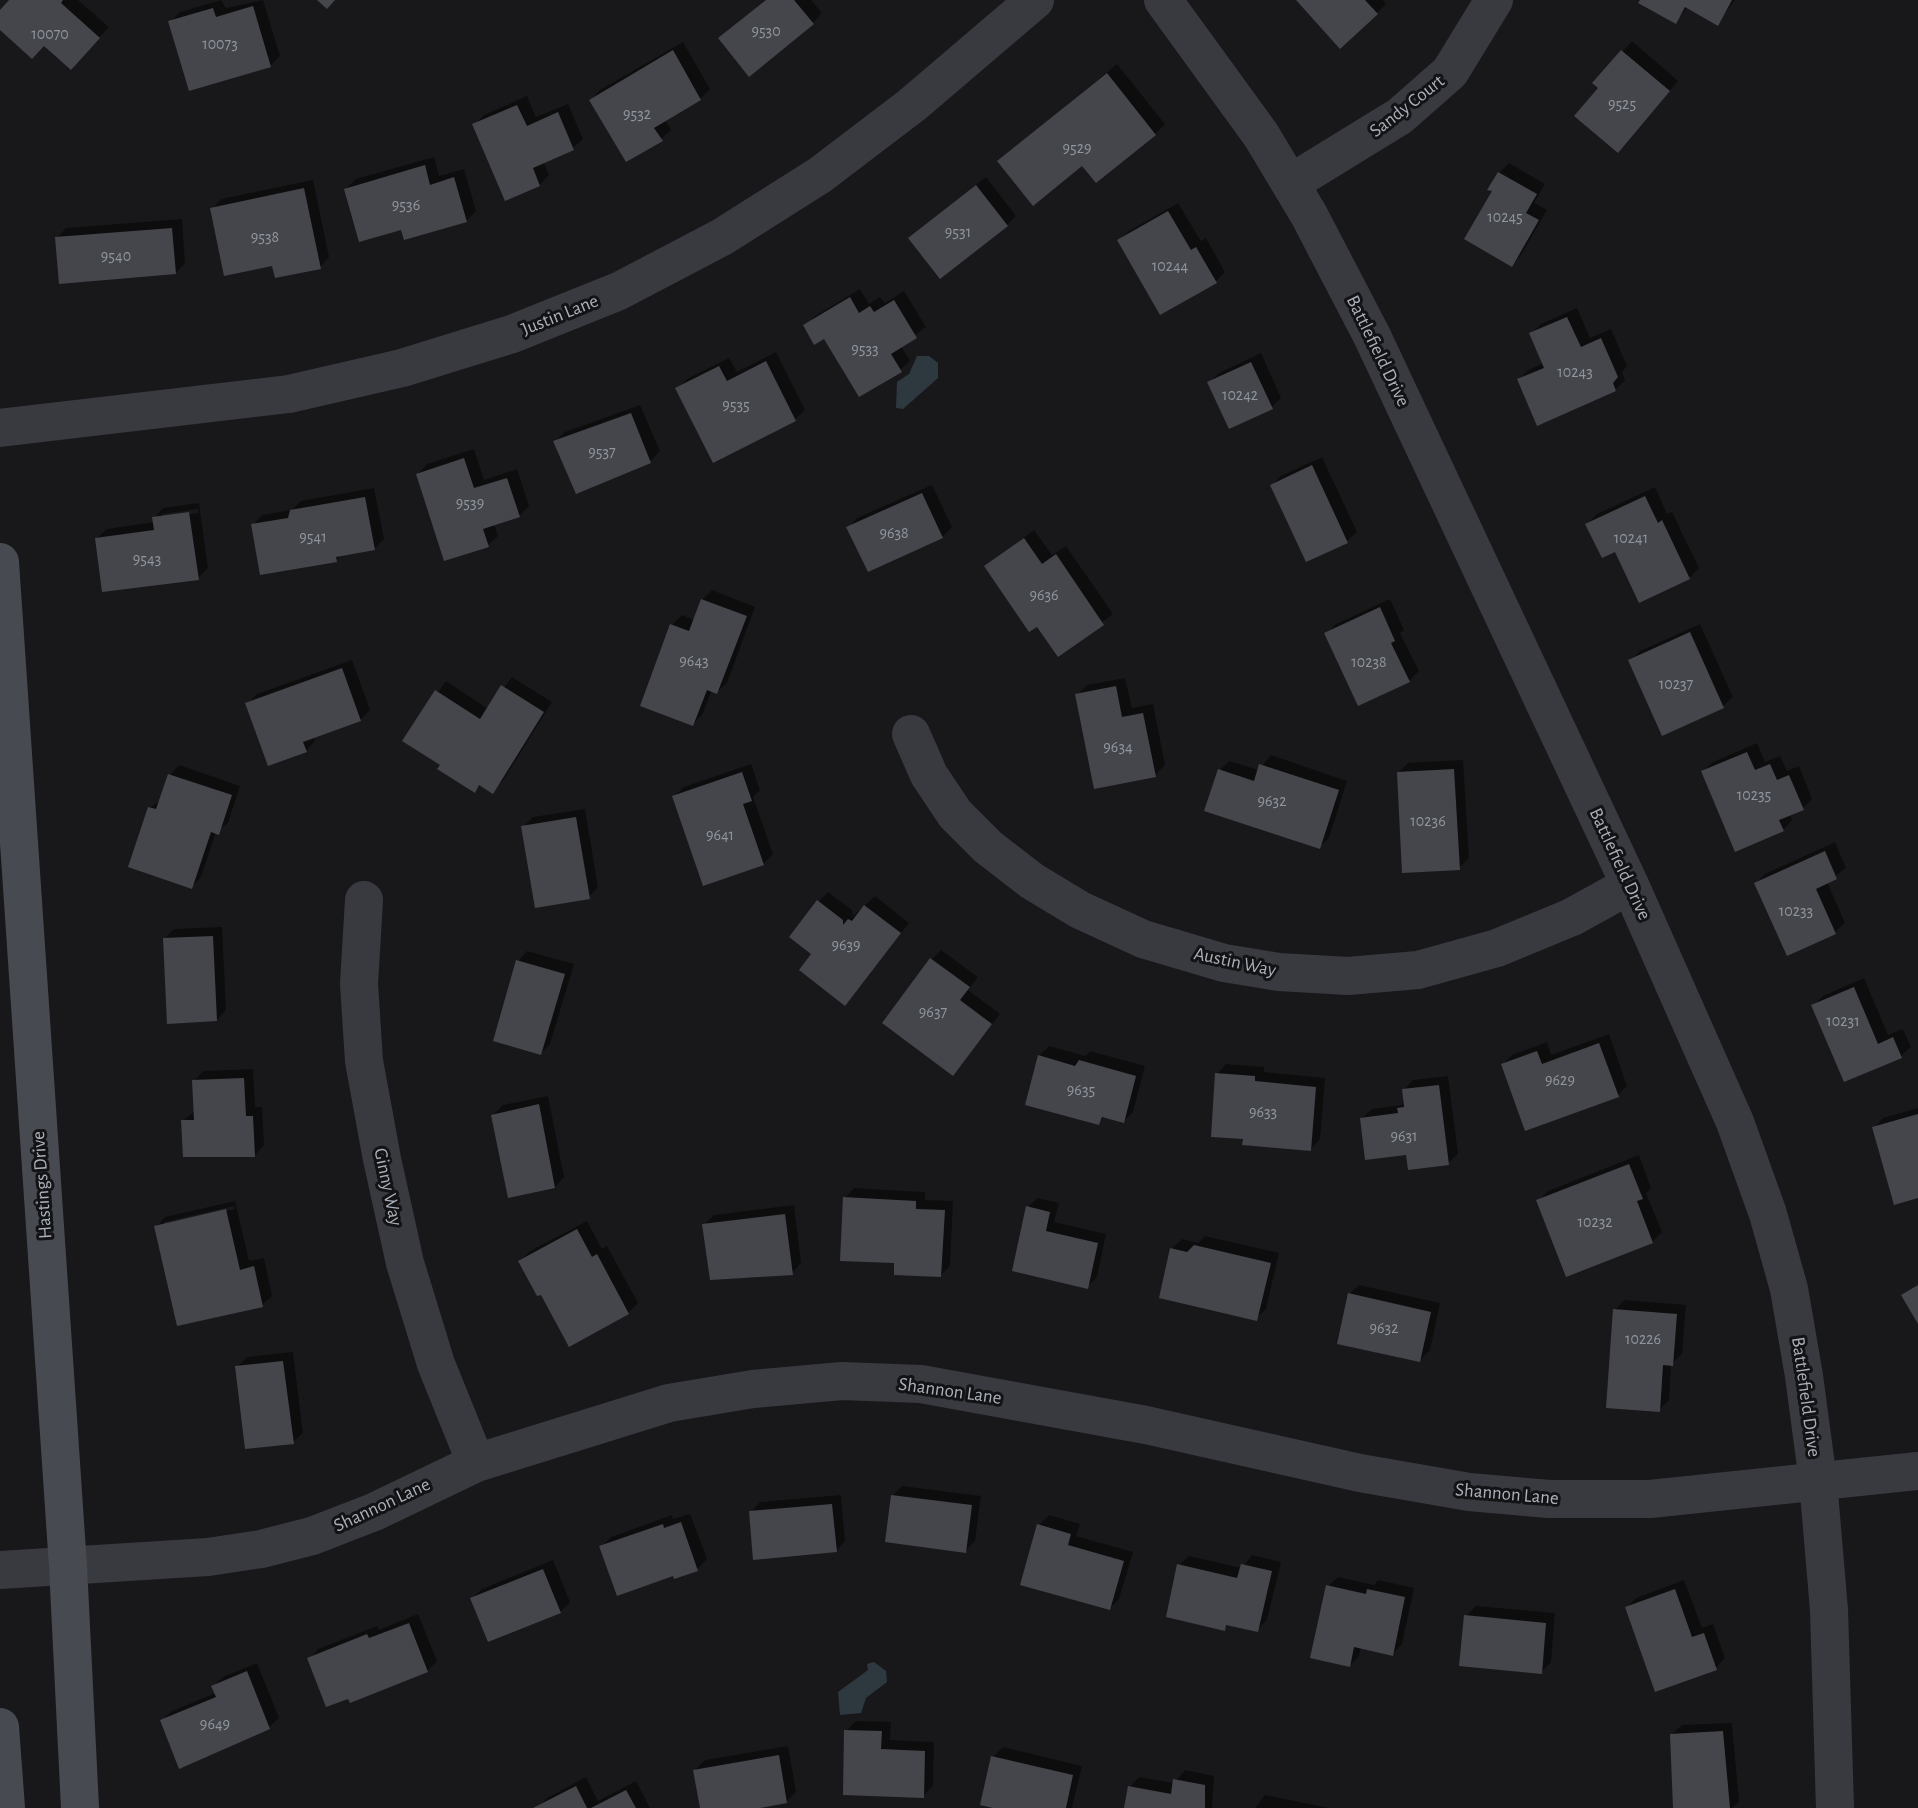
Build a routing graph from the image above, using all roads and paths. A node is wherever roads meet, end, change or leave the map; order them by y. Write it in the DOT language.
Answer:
graph roads {
  1 [pos="1035,0"];
  2 [pos="1163,0"];
  3 [pos="1494,0"];
  4 [pos="1291,183"];
  5 [pos="0,428"];
  6 [pos="0,562"];
  7 [pos="911,734"];
  8 [pos="1630,885"];
  9 [pos="364,901"];
  10 [pos="476,1462"];
  11 [pos="1918,1471"];
  12 [pos="1818,1481"];
  13 [pos="68,1566"];
  14 [pos="0,1570"];
  15 [pos="0,1727"];
  16 [pos="6,1808"];
  17 [pos="80,1808"];
  18 [pos="1835,1808"];
  1 -- 5 [label="street, Justin Lane"];
  2 -- 4 [label="street, Battlefield Drive"];
  3 -- 4 [label="street, Sandy Court"];
  4 -- 8 [label="street, Battlefield Drive"];
  6 -- 13 [label="street, Hastings Drive"];
  7 -- 8 [label="street, Austin Way"];
  8 -- 12 [label="street, Battlefield Drive"];
  9 -- 10 [label="street, Ginny Way"];
  10 -- 12 [label="street, Shannon Lane"];
  10 -- 13 [label="street, Shannon Lane"];
  11 -- 12 [label="street, Shannon Lane"];
  12 -- 18 [label="street, Battlefield Drive"];
  13 -- 14 [label="street, Shannon Lane"];
  13 -- 17 [label="street, Hastings Drive"];
  15 -- 16 [label="street"];
}
